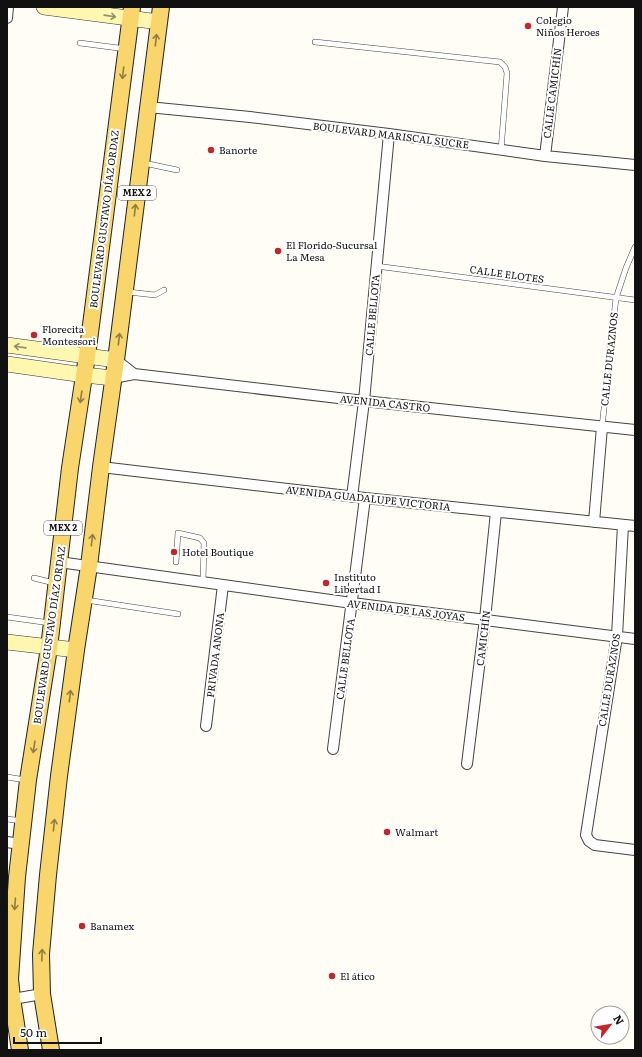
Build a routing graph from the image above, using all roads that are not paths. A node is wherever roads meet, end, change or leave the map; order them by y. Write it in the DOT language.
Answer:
graph roads {
  1 [pos="8,7"];
  2 [pos="44,7"];
  3 [pos="562,7"];
  4 [pos="131,13"];
  5 [pos="160,14"];
  6 [pos="7,18"];
  7 [pos="315,42"];
  8 [pos="80,43"];
  9 [pos="126,49"];
  10 [pos="148,107"];
  11 [pos="389,134"];
  12 [pos="501,150"];
  13 [pos="545,156"];
  14 [pos="141,163"];
  15 [pos="635,165"];
  16 [pos="177,170"];
  17 [pos="635,247"];
  18 [pos="376,266"];
  19 [pos="164,290"];
  20 [pos="125,292"];
  21 [pos="616,298"];
  22 [pos="635,300"];
  23 [pos="7,345"];
  24 [pos="87,356"];
  25 [pos="116,360"];
  26 [pos="7,364"];
  27 [pos="134,374"];
  28 [pos="84,376"];
  29 [pos="113,378"];
  30 [pos="364,401"];
  31 [pos="602,426"];
  32 [pos="635,430"];
  33 [pos="101,467"];
  34 [pos="352,497"];
  35 [pos="365,498"];
  36 [pos="496,512"];
  37 [pos="594,522"];
  38 [pos="623,525"];
  39 [pos="635,526"];
  40 [pos="59,562"];
  41 [pos="176,562"];
  42 [pos="89,566"];
  43 [pos="34,578"];
  44 [pos="204,582"];
  45 [pos="57,584"];
  46 [pos="223,584"];
  47 [pos="84,600"];
  48 [pos="352,603"];
  49 [pos="178,614"];
  50 [pos="7,617"];
  51 [pos="485,619"];
  52 [pos="52,623"];
  53 [pos="616,636"];
  54 [pos="635,639"];
  55 [pos="7,642"];
  56 [pos="49,648"];
  57 [pos="76,650"];
  58 [pos="206,726"];
  59 [pos="332,749"];
  60 [pos="467,764"];
  61 [pos="7,777"];
  62 [pos="28,780"];
  63 [pos="7,819"];
  64 [pos="23,822"];
  65 [pos="14,843"];
  66 [pos="635,850"];
  67 [pos="8,967"];
  68 [pos="42,994"];
  69 [pos="9,999"];
  70 [pos="20,1050"];
  71 [pos="51,1050"];
  1 -- 6 [label="street"];
  2 -- 4 [label="main road, one-way"];
  3 -- 13 [label="street, CALLE CAMICHÍN"];
  4 -- 5 [label="main road"];
  4 -- 9 [label="main road, BOULEVARD GUSTAVO DÍAZ ORDAZ / MEX 2"];
  10 -- 5 [label="main road, MEX 2, one-way"];
  7 -- 12 [label="lane"];
  8 -- 9 [label="lane"];
  9 -- 24 [label="main road, BOULEVARD GUSTAVO DÍAZ ORDAZ / MEX 2, one-way"];
  10 -- 11 [label="street, BOULEVARD MARISCAL SUCRE"];
  10 -- 14 [label="main road, MEX 2"];
  11 -- 12 [label="street, BOULEVARD MARISCAL SUCRE"];
  11 -- 18 [label="street, CALLE BELLOTA"];
  12 -- 13 [label="street, BOULEVARD MARISCAL SUCRE"];
  13 -- 15 [label="street, BOULEVARD MARISCAL SUCRE"];
  14 -- 16 [label="lane"];
  20 -- 14 [label="main road, MEX 2, one-way"];
  17 -- 21 [label="lane, CALLE DURAZNOS"];
  18 -- 21 [label="lane, CALLE ELOTES"];
  18 -- 30 [label="street, CALLE BELLOTA"];
  19 -- 20 [label="lane"];
  25 -- 20 [label="main road, MEX 2, one-way"];
  21 -- 22 [label="lane, CALLE ELOTES"];
  21 -- 31 [label="lane, CALLE DURAZNOS"];
  24 -- 23 [label="main road, one-way"];
  24 -- 25 [label="main road"];
  24 -- 28 [label="main road, BOULEVARD GUSTAVO DÍAZ ORDAZ / MEX 2"];
  25 -- 27 [label="street"];
  25 -- 29 [label="main road, MEX 2"];
  26 -- 28 [label="main road"];
  27 -- 29 [label="street, AVENIDA CASTRO"];
  27 -- 30 [label="street, AVENIDA CASTRO"];
  28 -- 29 [label="main road"];
  28 -- 40 [label="main road, BOULEVARD GUSTAVO DÍAZ ORDAZ / MEX 2, one-way"];
  29 -- 33 [label="main road, MEX 2"];
  30 -- 31 [label="street, AVENIDA CASTRO"];
  30 -- 34 [label="street, CALLE BELLOTA"];
  31 -- 32 [label="street, AVENIDA CASTRO"];
  31 -- 37 [label="street, CALLE DURAZNOS"];
  33 -- 34 [label="street, AVENIDA GUADALUPE VICTORIA"];
  42 -- 33 [label="main road, MEX 2, one-way"];
  34 -- 35 [label="street, AVENIDA GUADALUPE VICTORIA"];
  35 -- 36 [label="street, AVENIDA GUADALUPE VICTORIA"];
  35 -- 48 [label="street, CALLE BELLOTA"];
  36 -- 37 [label="street, AVENIDA GUADALUPE VICTORIA"];
  36 -- 51 [label="street, CAMICHÍN"];
  37 -- 38 [label="street, AVENIDA GUADALUPE VICTORIA"];
  38 -- 39 [label="street, AVENIDA GUADALUPE VICTORIA"];
  38 -- 53 [label="street, CALLE DURAZNOS"];
  40 -- 42 [label="street, AVENIDA DE LAS JOYAS"];
  40 -- 45 [label="main road, BOULEVARD GUSTAVO DÍAZ ORDAZ / MEX 2"];
  41 -- 44 [label="lane"];
  42 -- 44 [label="street, AVENIDA DE LAS JOYAS"];
  42 -- 47 [label="main road, MEX 2"];
  43 -- 45 [label="lane"];
  44 -- 46 [label="street, AVENIDA DE LAS JOYAS"];
  45 -- 52 [label="main road, BOULEVARD GUSTAVO DÍAZ ORDAZ / MEX 2"];
  46 -- 48 [label="street, AVENIDA DE LAS JOYAS"];
  46 -- 58 [label="street, PRIVADA ANONA"];
  47 -- 49 [label="lane"];
  47 -- 57 [label="main road, MEX 2"];
  48 -- 51 [label="street, AVENIDA DE LAS JOYAS"];
  48 -- 59 [label="street, CALLE BELLOTA"];
  50 -- 52 [label="lane"];
  51 -- 53 [label="street, AVENIDA DE LAS JOYAS"];
  51 -- 60 [label="street, CAMICHÍN"];
  52 -- 56 [label="main road, BOULEVARD GUSTAVO DÍAZ ORDAZ / MEX 2"];
  53 -- 54 [label="street, AVENIDA DE LAS JOYAS"];
  53 -- 66 [label="street, CALLE DURAZNOS"];
  55 -- 56 [label="main road"];
  56 -- 57 [label="main road"];
  56 -- 62 [label="main road, BOULEVARD GUSTAVO DÍAZ ORDAZ / MEX 2, one-way"];
  68 -- 57 [label="main road, MEX 2, one-way"];
  61 -- 62 [label="lane"];
  62 -- 64 [label="main road, BOULEVARD GUSTAVO DÍAZ ORDAZ / MEX 2"];
  63 -- 64 [label="lane"];
  64 -- 65 [label="main road, BOULEVARD GUSTAVO DÍAZ ORDAZ / MEX 2"];
  65 -- 67 [label="main road, BOULEVARD GUSTAVO DÍAZ ORDAZ / MEX 2, one-way"];
  67 -- 69 [label="main road, BOULEVARD GUSTAVO DÍAZ ORDAZ / MEX 2"];
  68 -- 69 [label="street"];
  68 -- 71 [label="main road, MEX 2"];
  69 -- 70 [label="main road, BOULEVARD GUSTAVO DÍAZ ORDAZ / MEX 2"];
}
